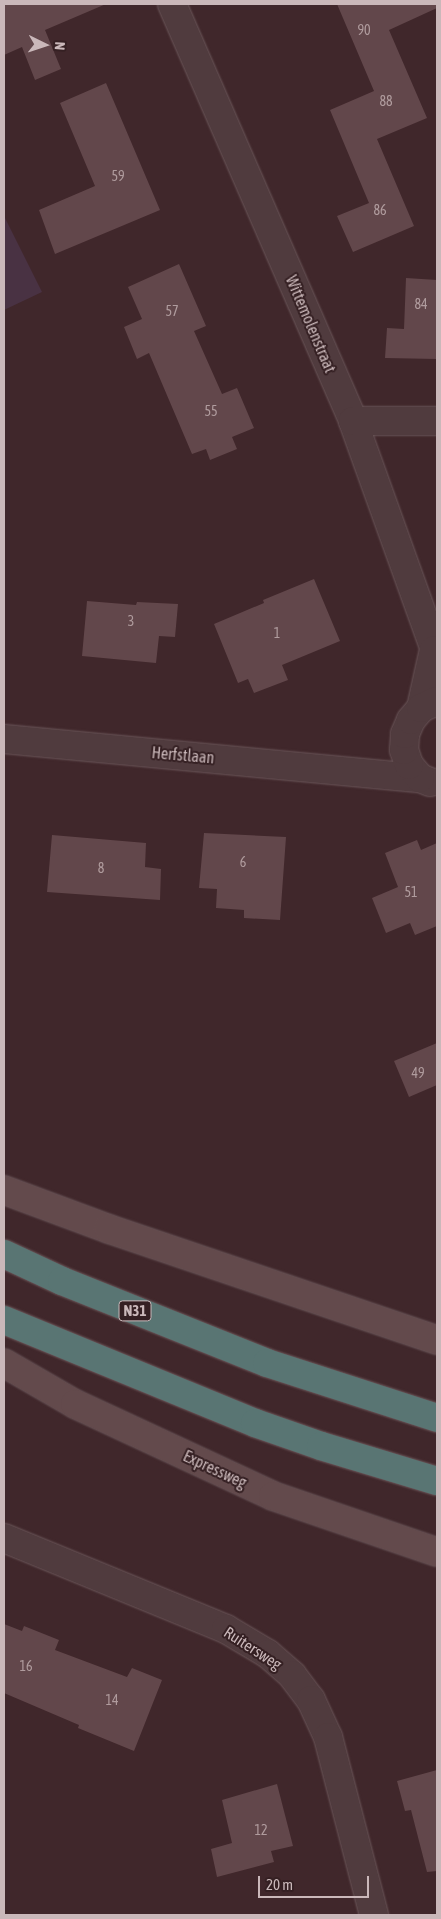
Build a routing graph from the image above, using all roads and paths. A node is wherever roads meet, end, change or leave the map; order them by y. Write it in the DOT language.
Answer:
graph roads {
  1 [pos="172,4"];
  2 [pos="353,421"];
  3 [pos="437,421"];
  4 [pos="435,653"];
  5 [pos="429,705"];
  6 [pos="405,734"];
  7 [pos="4,739"];
  8 [pos="362,772"];
  9 [pos="428,781"];
  10 [pos="4,1190"];
  11 [pos="4,1254"];
  12 [pos="4,1320"];
  13 [pos="437,1340"];
  14 [pos="4,1363"];
  15 [pos="437,1418"];
  16 [pos="437,1480"];
  17 [pos="4,1538"];
  18 [pos="437,1552"];
  19 [pos="374,1915"];
  1 -- 2 [label="street, Wittemolenstraat"];
  2 -- 3 [label="street"];
  2 -- 4 [label="street, Wittemolenstraat"];
  4 -- 5 [label="street, Wittemolenstraat"];
  5 -- 6 [label="street"];
  6 -- 8 [label="street"];
  6 -- 9 [label="street"];
  7 -- 8 [label="street, Herfstlaan"];
  8 -- 9 [label="street, Herfstlaan"];
  10 -- 13 [label="street"];
  11 -- 15 [label="highway, N31"];
  12 -- 16 [label="highway"];
  14 -- 18 [label="street, Expressweg"];
  17 -- 19 [label="street, Ruitersweg"];
}
